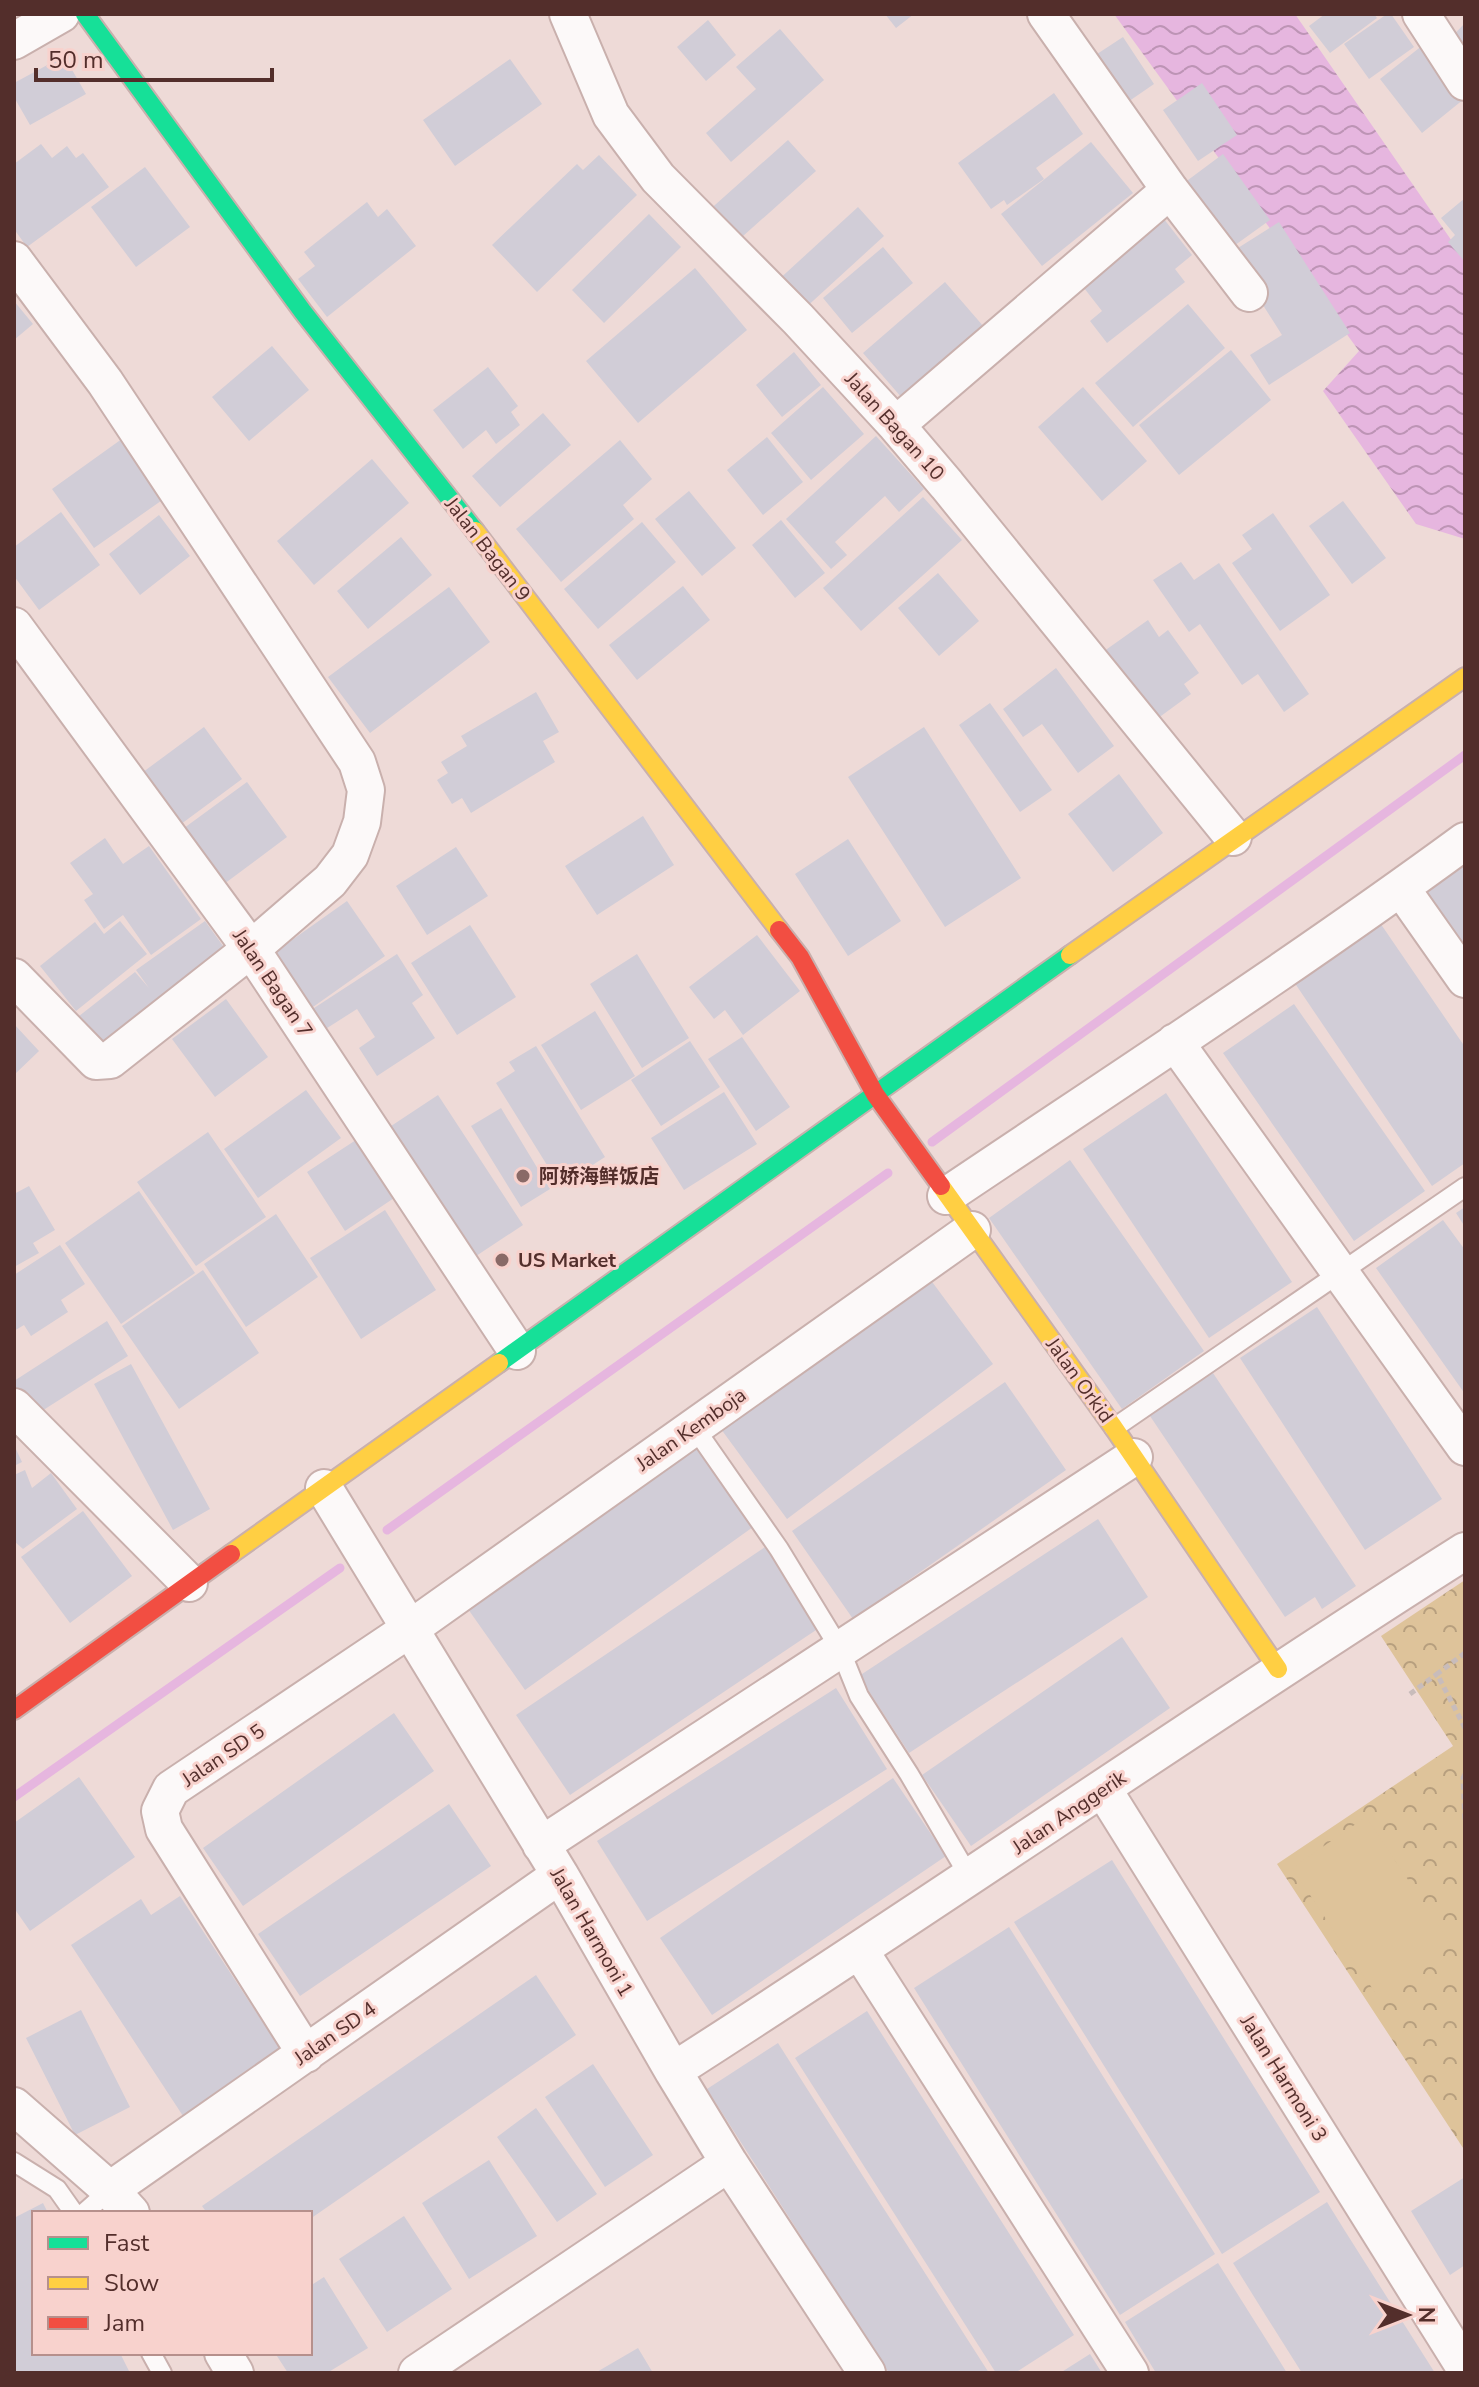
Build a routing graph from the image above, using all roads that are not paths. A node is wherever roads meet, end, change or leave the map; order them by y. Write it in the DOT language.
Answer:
graph roads {
  1 [pos="61,14"];
  2 [pos="85,14"];
  3 [pos="568,14"];
  4 [pos="1046,14"];
  5 [pos="1421,14"];
  6 [pos="14,41"];
  7 [pos="1465,82"];
  8 [pos="1170,190"];
  9 [pos="14,260"];
  10 [pos="1249,293"];
  11 [pos="896,425"];
  12 [pos="14,626"];
  13 [pos="1465,677"];
  14 [pos="1233,837"];
  15 [pos="1465,841"];
  16 [pos="1401,888"];
  17 [pos="251,949"];
  18 [pos="14,977"];
  19 [pos="1465,979"];
  20 [pos="1175,1042"];
  21 [pos="875,1094"];
  22 [pos="1465,1187"];
  23 [pos="946,1196"];
  24 [pos="972,1230"];
  25 [pos="1340,1273"];
  26 [pos="517,1351"];
  27 [pos="14,1407"];
  28 [pos="694,1427"];
  29 [pos="1124,1442"];
  30 [pos="1465,1447"];
  31 [pos="324,1488"];
  32 [pos="1465,1551"];
  33 [pos="189,1583"];
  34 [pos="411,1628"];
  35 [pos="840,1649"];
  36 [pos="1278,1669"];
  37 [pos="14,1710"];
  38 [pos="1103,1789"];
  39 [pos="541,1845"];
  40 [pos="560,1875"];
  41 [pos="970,1878"];
  42 [pos="860,1951"];
  43 [pos="306,2054"];
  44 [pos="673,2071"];
  45 [pos="14,2106"];
  46 [pos="14,2162"];
  47 [pos="729,2163"];
  48 [pos="108,2205"];
  49 [pos="73,2211"];
  50 [pos="152,2355"];
  51 [pos="224,2355"];
  52 [pos="1465,2368"];
  53 [pos="162,2373"];
  54 [pos="235,2373"];
  55 [pos="417,2373"];
  56 [pos="867,2373"];
  57 [pos="1130,2373"];
  1 -- 6 [label="street"];
  2 -- 21 [label="street, Jalan Bagan 9"];
  3 -- 11 [label="street, Jalan Bagan 10"];
  4 -- 8 [label="street"];
  5 -- 7 [label="street"];
  8 -- 10 [label="street"];
  8 -- 11 [label="street"];
  9 -- 17 [label="street"];
  11 -- 14 [label="street, Jalan Bagan 10"];
  12 -- 17 [label="street, Jalan Bagan 7"];
  13 -- 14 [label="street"];
  14 -- 21 [label="street"];
  15 -- 16 [label="street"];
  16 -- 19 [label="street"];
  16 -- 20 [label="street"];
  17 -- 18 [label="street"];
  17 -- 26 [label="street, Jalan Bagan 7"];
  20 -- 23 [label="street"];
  20 -- 25 [label="street"];
  21 -- 23 [label="street, Jalan Orkid"];
  21 -- 26 [label="street"];
  22 -- 25 [label="lane"];
  23 -- 24 [label="street, Jalan Orkid"];
  24 -- 28 [label="street, Jalan Kemboja"];
  24 -- 29 [label="street, Jalan Orkid"];
  25 -- 29 [label="lane"];
  25 -- 30 [label="street"];
  26 -- 31 [label="street"];
  27 -- 33 [label="street"];
  28 -- 34 [label="street, Jalan Kemboja"];
  28 -- 35 [label="lane"];
  29 -- 35 [label="street"];
  29 -- 36 [label="street, Jalan Orkid"];
  31 -- 33 [label="street"];
  31 -- 34 [label="street, Jalan Harmoni 1"];
  32 -- 36 [label="street, Jalan Anggerik"];
  33 -- 37 [label="street"];
  34 -- 39 [label="street, Jalan Harmoni 1"];
  34 -- 43 [label="street, Jalan SD 5"];
  35 -- 39 [label="street"];
  35 -- 41 [label="lane"];
  36 -- 38 [label="street, Jalan Anggerik"];
  38 -- 41 [label="street, Jalan Anggerik"];
  38 -- 52 [label="street, Jalan Harmoni 3"];
  39 -- 40 [label="street, Jalan Harmoni 1"];
  40 -- 43 [label="street, Jalan SD 4"];
  40 -- 44 [label="street, Jalan Harmoni 1"];
  41 -- 42 [label="street, Jalan Anggerik"];
  42 -- 44 [label="street, Jalan Anggerik"];
  42 -- 57 [label="street"];
  43 -- 48 [label="street, Jalan SD 4"];
  44 -- 47 [label="street, Jalan Harmoni 1"];
  45 -- 48 [label="street"];
  46 -- 49 [label="lane"];
  47 -- 55 [label="street"];
  47 -- 56 [label="street, Jalan Harmoni 1"];
  50 -- 53 [label="lane"];
  51 -- 54 [label="street"];
}
